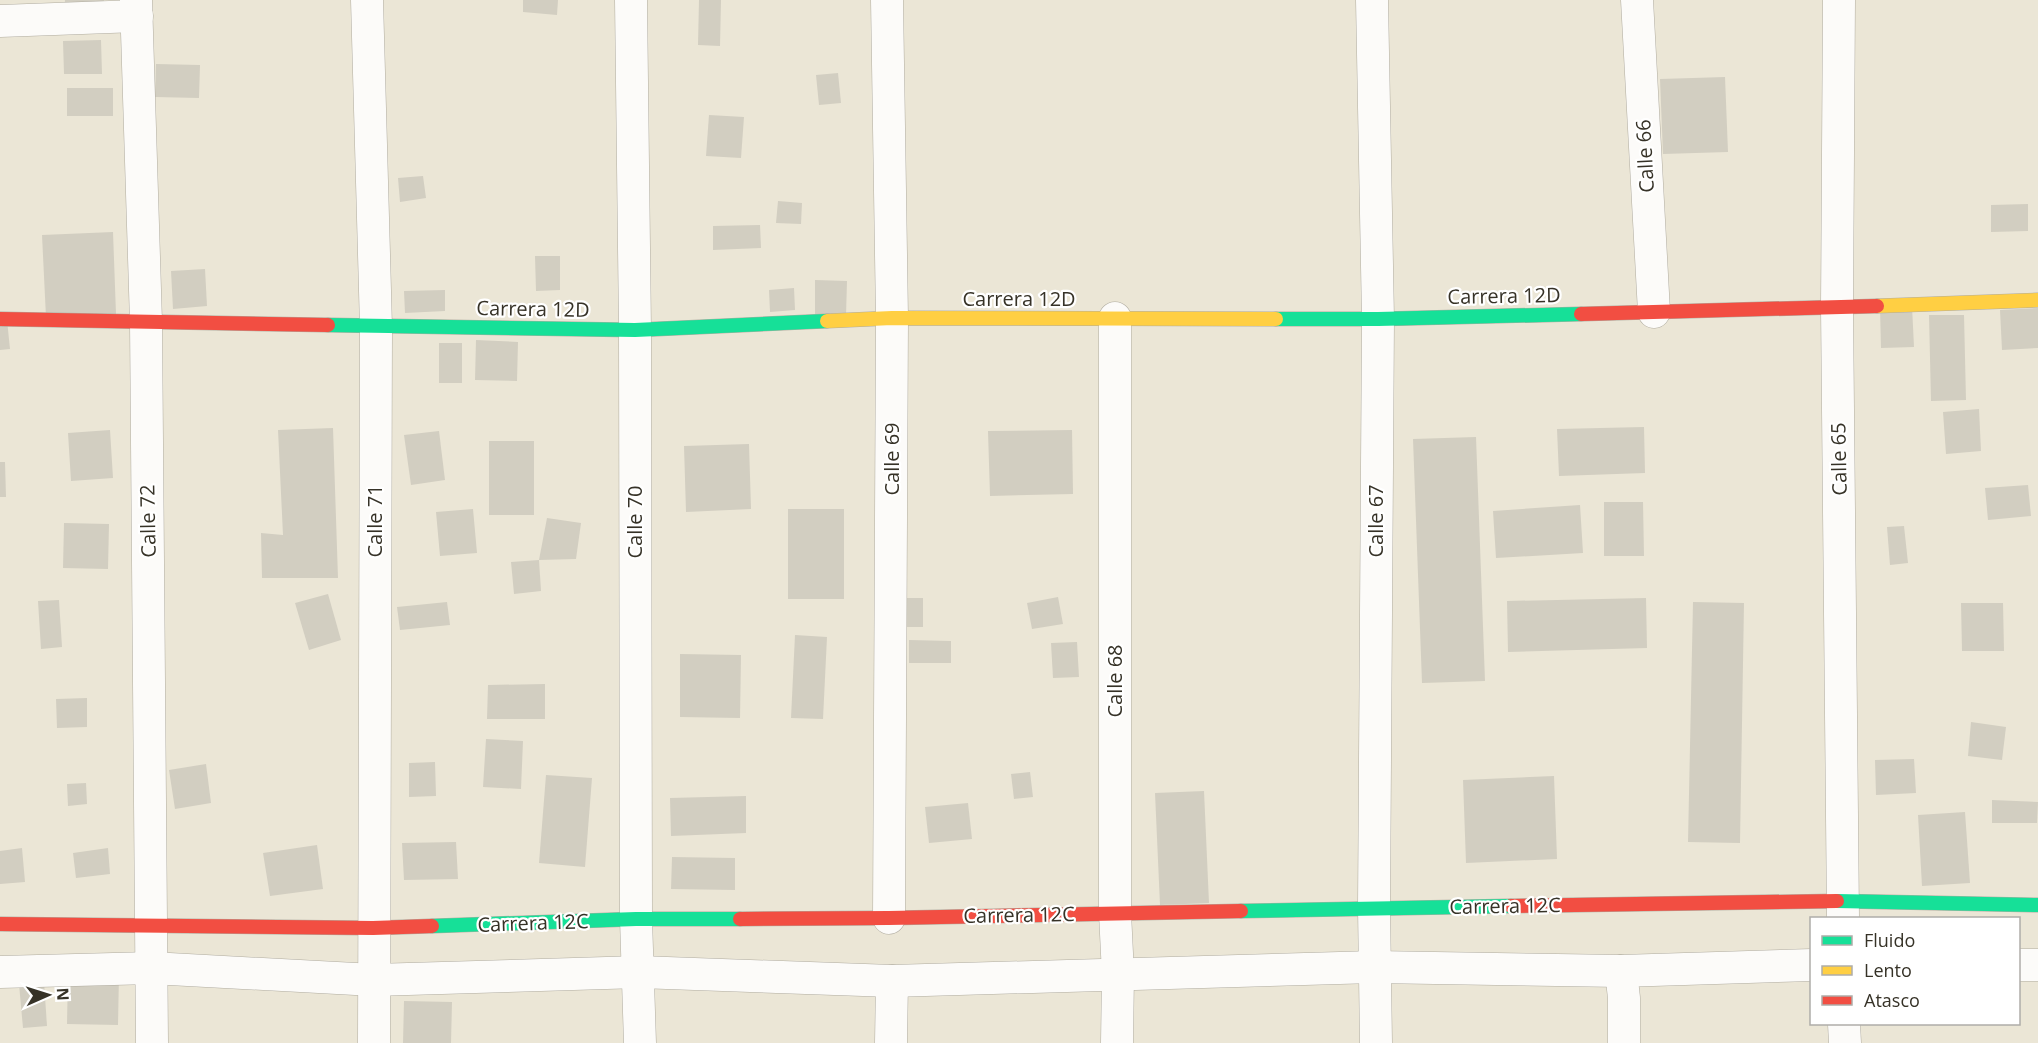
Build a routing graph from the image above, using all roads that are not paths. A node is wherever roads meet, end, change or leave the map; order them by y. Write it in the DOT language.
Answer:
graph roads {
  1 [pos="367,0"];
  2 [pos="631,0"];
  3 [pos="887,0"];
  4 [pos="1372,0"];
  5 [pos="1637,0"];
  6 [pos="1839,0"];
  7 [pos="137,8"];
  8 [pos="0,21"];
  9 [pos="2038,300"];
  10 [pos="1837,308"];
  11 [pos="1654,312"];
  12 [pos="892,318"];
  13 [pos="1115,318"];
  14 [pos="0,319"];
  15 [pos="1378,319"];
  16 [pos="146,322"];
  17 [pos="376,327"];
  18 [pos="635,330"];
  19 [pos="2038,905"];
  20 [pos="1374,908"];
  21 [pos="1843,910"];
  22 [pos="1115,913"];
  23 [pos="890,918"];
  24 [pos="636,919"];
  25 [pos="0,924"];
  26 [pos="152,925"];
  27 [pos="374,928"];
  28 [pos="1810,965"];
  29 [pos="2020,965"];
  30 [pos="2038,965"];
  31 [pos="1374,967"];
  32 [pos="151,968"];
  33 [pos="1621,971"];
  34 [pos="0,972"];
  35 [pos="639,972"];
  36 [pos="1118,974"];
  37 [pos="374,980"];
  38 [pos="891,981"];
  39 [pos="1844,1025"];
  40 [pos="152,1043"];
  41 [pos="374,1043"];
  42 [pos="640,1043"];
  43 [pos="891,1043"];
  44 [pos="1117,1043"];
  45 [pos="1376,1043"];
  46 [pos="1624,1043"];
  47 [pos="1845,1043"];
  1 -- 17 [label="street, Calle 71"];
  2 -- 18 [label="street, Calle 70"];
  3 -- 12 [label="street, Calle 69"];
  4 -- 15 [label="street, Calle 67"];
  5 -- 11 [label="street, Calle 66"];
  6 -- 10 [label="street, Calle 65"];
  7 -- 8 [label="street"];
  7 -- 16 [label="street, Calle 72"];
  9 -- 10 [label="street, Carrera 12D"];
  10 -- 11 [label="street, Carrera 12D"];
  10 -- 21 [label="street, Calle 65"];
  11 -- 15 [label="street, Carrera 12D"];
  12 -- 13 [label="street, Carrera 12D"];
  12 -- 18 [label="street, Carrera 12D"];
  12 -- 23 [label="street, Calle 69"];
  13 -- 15 [label="street, Carrera 12D"];
  13 -- 22 [label="street, Calle 68"];
  14 -- 16 [label="street, Carrera 12D"];
  15 -- 20 [label="street, Calle 67"];
  16 -- 17 [label="street, Carrera 12D"];
  16 -- 26 [label="street, Calle 72"];
  17 -- 18 [label="street, Carrera 12D"];
  17 -- 27 [label="street, Calle 71"];
  18 -- 24 [label="street, Calle 70"];
  19 -- 21 [label="street, Carrera 12C"];
  20 -- 21 [label="street, Carrera 12C"];
  20 -- 22 [label="street, Carrera 12C"];
  20 -- 31 [label="street, Calle 67"];
  22 -- 23 [label="street, Carrera 12C"];
  22 -- 36 [label="street, Calle 68"];
  23 -- 24 [label="street, Carrera 12C"];
  24 -- 27 [label="street, Carrera 12C"];
  24 -- 35 [label="street, Calle 70"];
  25 -- 26 [label="street, Carrera 12C"];
  26 -- 27 [label="street, Carrera 12C"];
  26 -- 32 [label="street, Calle 72"];
  27 -- 37 [label="street, Calle 71"];
  28 -- 33 [label="street"];
  29 -- 30 [label="street"];
  31 -- 33 [label="street"];
  31 -- 36 [label="street"];
  31 -- 45 [label="street, Calle 67"];
  32 -- 34 [label="street"];
  32 -- 37 [label="street"];
  32 -- 40 [label="street, Calle 72"];
  33 -- 46 [label="street"];
  35 -- 37 [label="street"];
  35 -- 38 [label="street"];
  35 -- 42 [label="street, Calle 70"];
  36 -- 38 [label="street"];
  36 -- 44 [label="street, Calle 68"];
  37 -- 41 [label="street, Calle 71"];
  38 -- 43 [label="street"];
  39 -- 47 [label="street"];
}
